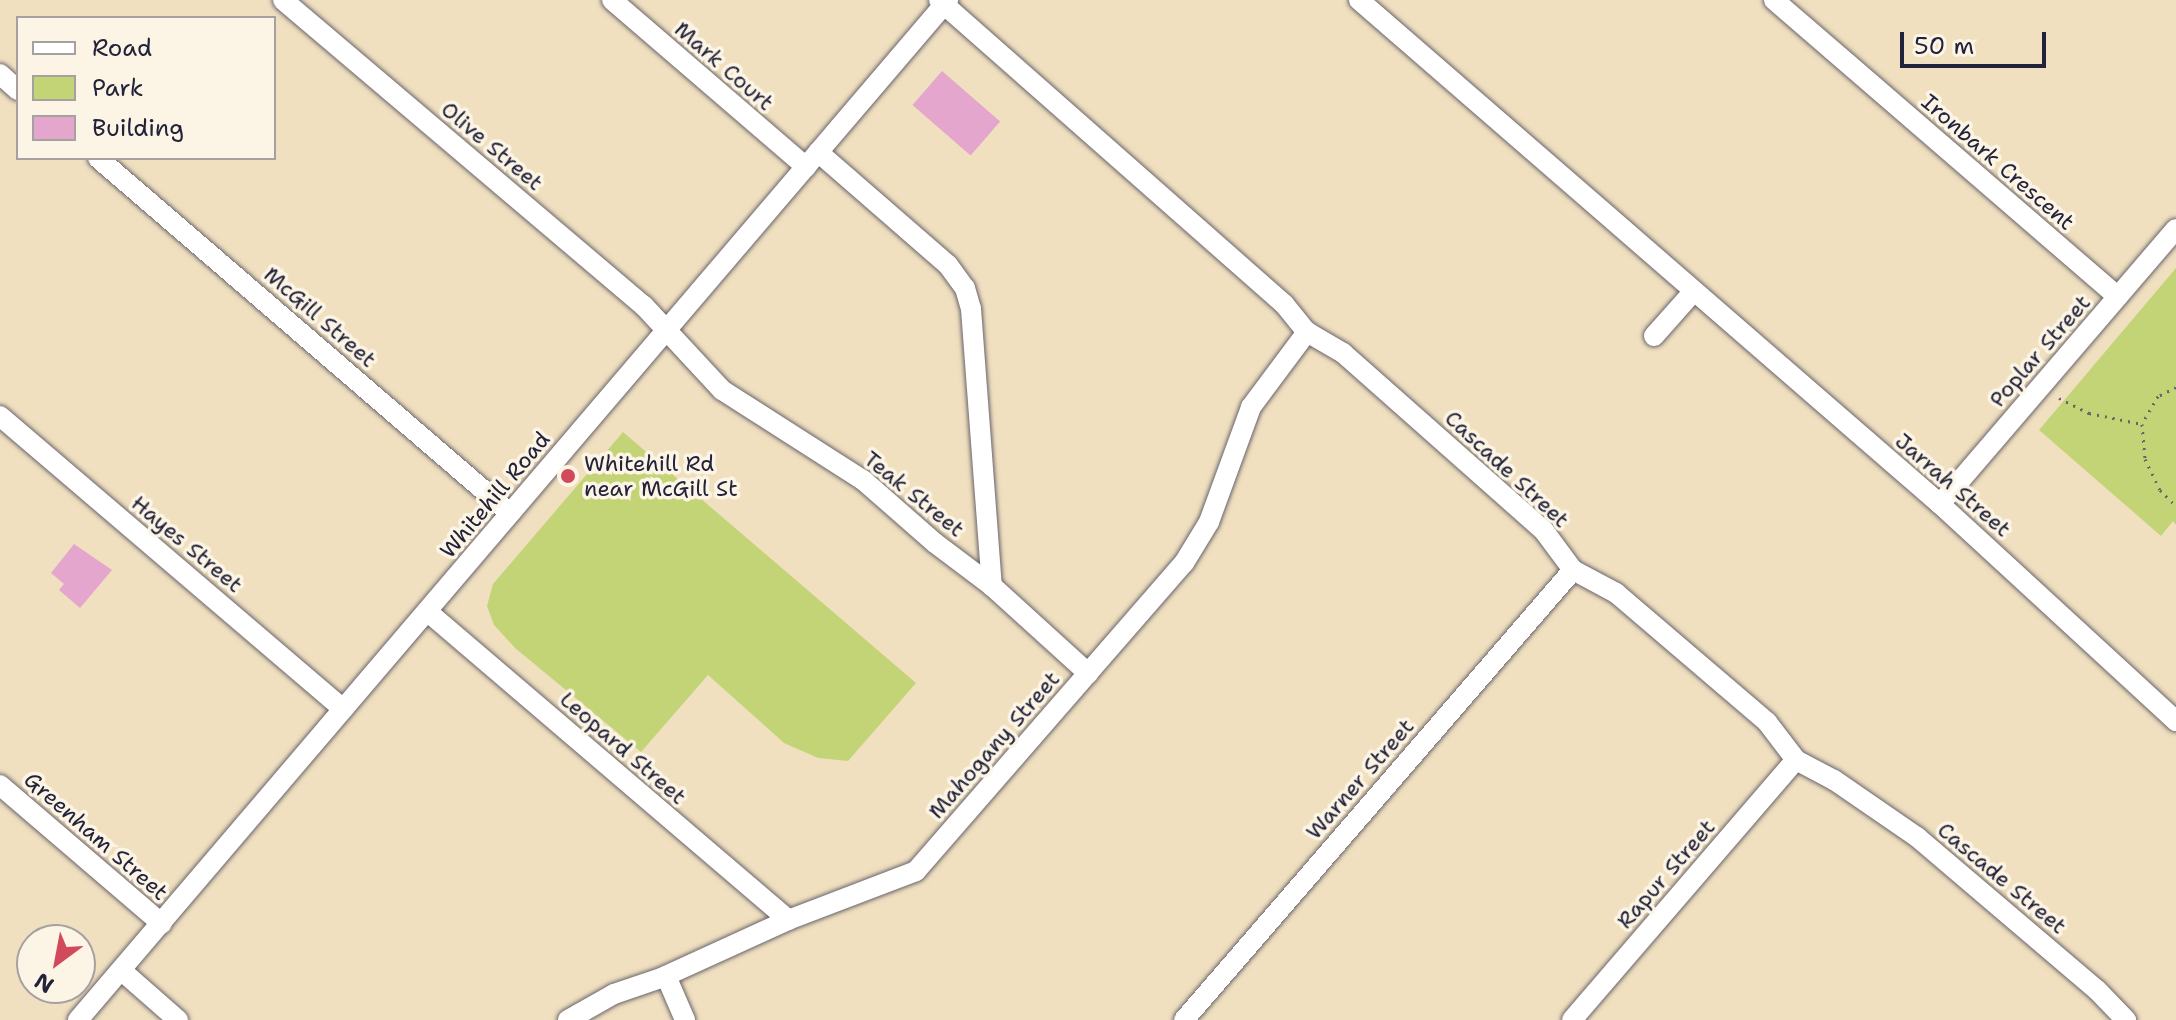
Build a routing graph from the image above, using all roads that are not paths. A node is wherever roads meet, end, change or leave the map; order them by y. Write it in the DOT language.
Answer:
graph roads {
  1 [pos="283,0"];
  2 [pos="612,0"];
  3 [pos="1359,0"];
  4 [pos="1774,0"];
  5 [pos="943,2"];
  6 [pos="0,74"];
  7 [pos="16,88"];
  8 [pos="100,160"];
  9 [pos="812,160"];
  10 [pos="2176,229"];
  11 [pos="1693,292"];
  12 [pos="2118,297"];
  13 [pos="667,331"];
  14 [pos="1307,332"];
  15 [pos="1654,336"];
  16 [pos="0,416"];
  17 [pos="1940,504"];
  18 [pos="510,513"];
  19 [pos="1573,570"];
  20 [pos="992,586"];
  21 [pos="428,612"];
  22 [pos="1088,673"];
  23 [pos="343,709"];
  24 [pos="2176,721"];
  25 [pos="1796,760"];
  26 [pos="0,785"];
  27 [pos="788,920"];
  28 [pos="162,924"];
  29 [pos="121,970"];
  30 [pos="666,976"];
  31 [pos="78,1020"];
  32 [pos="178,1020"];
  33 [pos="568,1020"];
  34 [pos="685,1020"];
  35 [pos="1184,1020"];
  36 [pos="1572,1020"];
  37 [pos="2126,1020"];
  1 -- 13 [label="street, Olive Street"];
  2 -- 9 [label="street, Mark Court"];
  3 -- 11 [label="street, Jarrah Street"];
  4 -- 12 [label="street, Ironbark Crescent"];
  5 -- 9 [label="street, Whitehill Road"];
  5 -- 14 [label="street, Cascade Street"];
  6 -- 7 [label="street"];
  8 -- 18 [label="street, McGill Street"];
  9 -- 13 [label="street, Whitehill Road"];
  9 -- 20 [label="street, Mark Court"];
  10 -- 12 [label="street, Poplar Street"];
  11 -- 15 [label="street"];
  11 -- 17 [label="street, Jarrah Street"];
  12 -- 17 [label="street, Poplar Street"];
  13 -- 18 [label="street, Whitehill Road"];
  13 -- 20 [label="street, Teak Street"];
  14 -- 19 [label="street, Cascade Street"];
  14 -- 22 [label="street, Mahogany Street"];
  16 -- 23 [label="street, Hayes Street"];
  17 -- 24 [label="street, Jarrah Street"];
  18 -- 21 [label="street, Whitehill Road"];
  19 -- 25 [label="street, Cascade Street"];
  19 -- 35 [label="street, Warner Street"];
  20 -- 22 [label="street, Teak Street"];
  21 -- 23 [label="street, Whitehill Road"];
  21 -- 27 [label="street, Leopard Street"];
  22 -- 27 [label="street, Mahogany Street"];
  23 -- 28 [label="street, Whitehill Road"];
  25 -- 36 [label="street, Rapur Street"];
  25 -- 37 [label="street, Cascade Street"];
  26 -- 28 [label="street, Greenham Street"];
  27 -- 30 [label="street, Mahogany Street"];
  28 -- 29 [label="street, Whitehill Road"];
  29 -- 31 [label="street, Whitehill Road"];
  29 -- 32 [label="street"];
  30 -- 33 [label="street, Mahogany Street"];
  30 -- 34 [label="street"];
}
